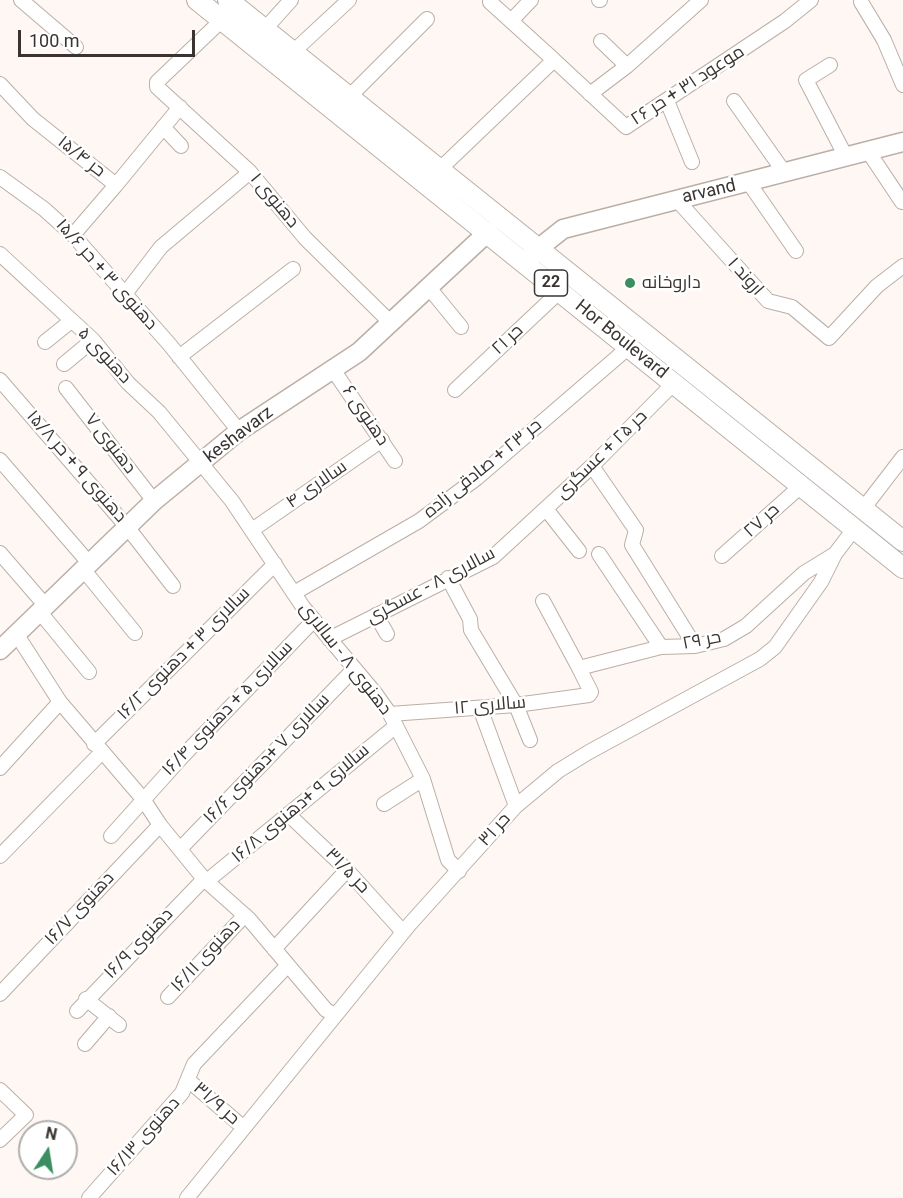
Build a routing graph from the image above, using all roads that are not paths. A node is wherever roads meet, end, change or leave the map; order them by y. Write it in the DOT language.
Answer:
graph roads {
  1 [pos="21,0"];
  2 [pos="197,0"];
  3 [pos="228,0"];
  4 [pos="291,0"];
  5 [pos="349,0"];
  6 [pos="531,0"];
  7 [pos="700,0"];
  8 [pos="811,0"];
  9 [pos="490,2"];
  10 [pos="861,2"];
  11 [pos="427,19"];
  12 [pos="222,20"];
  13 [pos="511,21"];
  14 [pos="265,29"];
  15 [pos="601,41"];
  16 [pos="76,47"];
  17 [pos="294,51"];
  18 [pos="554,60"];
  19 [pos="830,65"];
  20 [pos="627,66"];
  21 [pos="0,84"];
  22 [pos="903,85"];
  23 [pos="590,94"];
  24 [pos="350,96"];
  25 [pos="667,101"];
  26 [pos="734,101"];
  27 [pos="180,107"];
  28 [pos="164,127"];
  29 [pos="903,142"];
  30 [pos="181,146"];
  31 [pos="868,151"];
  32 [pos="846,157"];
  33 [pos="692,162"];
  34 [pos="440,169"];
  35 [pos="250,172"];
  36 [pos="784,172"];
  37 [pos="0,177"];
  38 [pos="749,183"];
  39 [pos="116,185"];
  40 [pos="677,200"];
  41 [pos="902,202"];
  42 [pos="488,232"];
  43 [pos="73,235"];
  44 [pos="796,251"];
  45 [pos="0,254"];
  46 [pos="532,255"];
  47 [pos="903,266"];
  48 [pos="292,269"];
  49 [pos="430,289"];
  50 [pos="560,291"];
  51 [pos="125,294"];
  52 [pos="71,321"];
  53 [pos="391,323"];
  54 [pos="461,327"];
  55 [pos="93,340"];
  56 [pos="45,342"];
  57 [pos="629,347"];
  58 [pos="179,357"];
  59 [pos="64,364"];
  60 [pos="334,371"];
  61 [pos="0,380"];
  62 [pos="674,383"];
  63 [pos="66,388"];
  64 [pos="455,390"];
  65 [pos="239,431"];
  66 [pos="382,440"];
  67 [pos="903,457"];
  68 [pos="0,460"];
  69 [pos="395,461"];
  70 [pos="202,463"];
  71 [pos="592,466"];
  72 [pos="801,486"];
  73 [pos="154,501"];
  74 [pos="546,508"];
  75 [pos="863,509"];
  76 [pos="527,525"];
  77 [pos="128,528"];
  78 [pos="854,529"];
  79 [pos="252,530"];
  80 [pos="903,541"];
  81 [pos="579,551"];
  82 [pos="0,553"];
  83 [pos="599,554"];
  84 [pos="835,554"];
  85 [pos="722,556"];
  86 [pos="275,564"];
  87 [pos="86,566"];
  88 [pos="903,568"];
  89 [pos="448,578"];
  90 [pos="173,586"];
  91 [pos="294,593"];
  92 [pos="543,601"];
  93 [pos="42,608"];
  94 [pos="376,615"];
  95 [pos="314,620"];
  96 [pos="135,633"];
  97 [pos="16,634"];
  98 [pos="387,634"];
  99 [pos="329,639"];
  100 [pos="695,646"];
  101 [pos="661,647"];
  102 [pos="0,650"];
  103 [pos="579,668"];
  104 [pos="354,669"];
  105 [pos="89,672"];
  106 [pos="60,702"];
  107 [pos="516,705"];
  108 [pos="480,708"];
  109 [pos="393,720"];
  110 [pos="530,740"];
  111 [pos="98,748"];
  112 [pos="0,768"];
  113 [pos="423,779"];
  114 [pos="143,799"];
  115 [pos="384,804"];
  116 [pos="516,806"];
  117 [pos="288,814"];
  118 [pos="160,825"];
  119 [pos="111,836"];
  120 [pos="180,849"];
  121 [pos="0,856"];
  122 [pos="347,870"];
  123 [pos="459,871"];
  124 [pos="206,880"];
  125 [pos="245,915"];
  126 [pos="403,932"];
  127 [pos="273,949"];
  128 [pos="288,965"];
  129 [pos="0,994"];
  130 [pos="168,997"];
  131 [pos="86,999"];
  132 [pos="77,1011"];
  133 [pos="335,1015"];
  134 [pos="85,1044"];
  135 [pos="188,1080"];
  136 [pos="0,1090"];
  137 [pos="244,1128"];
  138 [pos="0,1140"];
  139 [pos="89,1198"];
  140 [pos="187,1198"];
  1 -- 16 [label="street"];
  2 -- 12 [label="main road, Hor Boulevard / 22"];
  3 -- 14 [label="main road, Hor Boulevard / 22"];
  4 -- 14 [label="street"];
  5 -- 17 [label="street"];
  6 -- 13 [label="street"];
  7 -- 20 [label="street"];
  8 -- 25 [label="street, موعود ۳۱ + حر ۲۶"];
  9 -- 13 [label="street, موعود ۳۱ + حر ۲۶"];
  10 -- 22 [label="street"];
  11 -- 24 [label="street"];
  12 -- 27 [label="street, دهنوی ۱"];
  12 -- 42 [label="main road, Hor Boulevard / 22"];
  13 -- 18 [label="street, موعود ۳۱ + حر ۲۶"];
  14 -- 17 [label="main road, Hor Boulevard / 22"];
  15 -- 20 [label="street"];
  17 -- 24 [label="main road, Hor Boulevard / 22"];
  18 -- 23 [label="street, موعود ۳۱ + حر ۲۶"];
  18 -- 34 [label="street"];
  19 -- 32 [label="street"];
  20 -- 23 [label="street"];
  21 -- 39 [label="street, حر ۱۵/۴"];
  23 -- 25 [label="street, موعود ۳۱ + حر ۲۶"];
  24 -- 34 [label="main road, Hor Boulevard / 22"];
  25 -- 33 [label="street"];
  26 -- 36 [label="street"];
  27 -- 28 [label="street, حر ۱۵/۴"];
  27 -- 35 [label="street, دهنوی ۱"];
  28 -- 30 [label="street"];
  28 -- 39 [label="street, حر ۱۵/۴"];
  29 -- 31 [label="street, arvand"];
  31 -- 32 [label="street, arvand"];
  31 -- 41 [label="street"];
  32 -- 36 [label="street, arvand"];
  34 -- 46 [label="main road, Hor Boulevard / 22"];
  35 -- 51 [label="street"];
  35 -- 53 [label="street, دهنوی ۱"];
  36 -- 38 [label="street, arvand"];
  37 -- 43 [label="street, دهنوی ۳ + حر ۱۵/۶"];
  38 -- 40 [label="street, arvand"];
  38 -- 44 [label="street"];
  39 -- 43 [label="street"];
  40 -- 46 [label="street, arvand"];
  40 -- 47 [label="street, اروند ۱"];
  42 -- 46 [label="main road, Hor Boulevard / 22"];
  42 -- 49 [label="street, keshavarz"];
  43 -- 51 [label="street, دهنوی ۳ + حر ۱۵/۶"];
  45 -- 52 [label="street, دهنوی ۵"];
  46 -- 50 [label="main road, Hor Boulevard / 22"];
  46 -- 75 [label="main road, Hor Boulevard / 22"];
  48 -- 58 [label="street"];
  49 -- 53 [label="street, keshavarz"];
  49 -- 54 [label="street"];
  50 -- 57 [label="main road, Hor Boulevard / 22"];
  50 -- 64 [label="street, حر ۲۱"];
  51 -- 58 [label="street, دهنوی ۳ + حر ۱۵/۶"];
  52 -- 55 [label="street, دهنوی ۵"];
  52 -- 56 [label="street"];
  53 -- 60 [label="street, keshavarz"];
  55 -- 59 [label="street"];
  55 -- 70 [label="street, دهنوی ۵"];
  57 -- 62 [label="main road, Hor Boulevard / 22"];
  57 -- 91 [label="street, حر ۲۳ + صادقی زاده"];
  58 -- 65 [label="street, دهنوی ۳ + حر ۱۵/۶"];
  60 -- 65 [label="street, keshavarz"];
  60 -- 66 [label="street, دهنوی ۶"];
  61 -- 77 [label="street, دهنوی ۹ + حر ۱۵/۸"];
  62 -- 71 [label="street, حر ۲۵ + عسگری"];
  62 -- 72 [label="main road, Hor Boulevard / 22"];
  63 -- 73 [label="street, دهنوی ۷"];
  65 -- 70 [label="street, keshavarz"];
  66 -- 69 [label="street, دهنوی ۶"];
  66 -- 79 [label="street, سالاری ۴"];
  67 -- 75 [label="street"];
  68 -- 87 [label="street"];
  70 -- 73 [label="street, keshavarz"];
  70 -- 79 [label="street, دهنوی ۸ - سالاری"];
  71 -- 74 [label="street, حر ۲۵ + عسگری"];
  71 -- 100 [label="street"];
  72 -- 78 [label="main road, Hor Boulevard / 22"];
  72 -- 85 [label="street, حر ۲۷"];
  73 -- 77 [label="street, keshavarz"];
  74 -- 76 [label="street, حر ۲۵ + عسگری"];
  74 -- 81 [label="street"];
  75 -- 80 [label="main road, Hor Boulevard / 22"];
  76 -- 89 [label="street, سالاری ۸ - عسگری"];
  77 -- 87 [label="street, keshavarz"];
  77 -- 90 [label="street, دهنوی ۹ + حر ۱۵/۸"];
  78 -- 84 [label="street, حر ۳۱"];
  78 -- 88 [label="main road, Hor Boulevard / 22"];
  79 -- 86 [label="street, دهنوی ۸ - سالاری"];
  82 -- 93 [label="street"];
  83 -- 101 [label="street"];
  84 -- 100 [label="street, حر ۲۹"];
  84 -- 116 [label="street, حر ۳۱"];
  86 -- 91 [label="street, دهنوی ۸ - سالاری"];
  86 -- 111 [label="street, سالاری ۳ + دهنوی ۱۶/۲"];
  87 -- 93 [label="street, keshavarz"];
  87 -- 96 [label="street"];
  89 -- 94 [label="street, سالاری ۸ - عسگری"];
  89 -- 107 [label="street"];
  91 -- 95 [label="street, دهنوی ۸ - سالاری"];
  92 -- 103 [label="street"];
  93 -- 97 [label="street, keshavarz"];
  93 -- 105 [label="street"];
  94 -- 98 [label="street"];
  94 -- 99 [label="street, سالاری ۸ - عسگری"];
  95 -- 99 [label="street, دهنوی ۸ - سالاری"];
  95 -- 114 [label="street, سالاری ۵ + دهنوی ۱۶/۴"];
  97 -- 102 [label="street, keshavarz"];
  97 -- 106 [label="street"];
  99 -- 104 [label="street, دهنوی ۸ - سالاری"];
  100 -- 101 [label="street, حر ۲۹"];
  101 -- 103 [label="street, حر ۲۹"];
  103 -- 107 [label="street, سالاری ۱۲"];
  104 -- 109 [label="street, دهنوی ۸ - سالاری"];
  104 -- 120 [label="street, سالاری ۷ +دهنوی ۱۶/۶"];
  106 -- 111 [label="street"];
  106 -- 112 [label="street"];
  107 -- 108 [label="street, سالاری ۱۲"];
  107 -- 110 [label="street"];
  108 -- 109 [label="street, سالاری ۱۲"];
  108 -- 116 [label="street"];
  109 -- 113 [label="street, دهنوی ۸ - سالاری"];
  109 -- 117 [label="street, سالاری ۹ +دهنوی ۱۶/۸"];
  111 -- 114 [label="street"];
  111 -- 121 [label="street, سالاری ۳ + دهنوی ۱۶/۲"];
  113 -- 115 [label="street"];
  113 -- 123 [label="street, دهنوی ۸ - سالاری"];
  114 -- 118 [label="street"];
  114 -- 119 [label="street, سالاری ۵ + دهنوی ۱۶/۴"];
  116 -- 123 [label="street, حر ۳۱"];
  117 -- 122 [label="street, حر ۳۱/۵"];
  117 -- 124 [label="street, سالاری ۹ +دهنوی ۱۶/۸"];
  118 -- 120 [label="street"];
  118 -- 129 [label="street, دهنوی ۱۶/۷"];
  120 -- 124 [label="street"];
  122 -- 126 [label="street, حر ۳۱/۵"];
  122 -- 127 [label="street"];
  123 -- 126 [label="street, حر ۳۱"];
  124 -- 125 [label="street"];
  124 -- 131 [label="street, دهنوی ۱۶/۹"];
  125 -- 127 [label="street"];
  125 -- 130 [label="street, دهنوی ۱۶/۱۱"];
  126 -- 133 [label="street, حر ۳۱"];
  127 -- 128 [label="street"];
  128 -- 133 [label="street"];
  128 -- 135 [label="street, دهنوی ۱۶/۱۳"];
  131 -- 132 [label="street, دهنوی ۱۶/۹"];
  131 -- 134 [label="street"];
  133 -- 137 [label="street, حر ۳۱"];
  135 -- 137 [label="street, حر ۳۱/۹"];
  135 -- 139 [label="street, دهنوی ۱۶/۱۳"];
  136 -- 138 [label="street"];
  137 -- 140 [label="street, حر ۳۱"];
}
